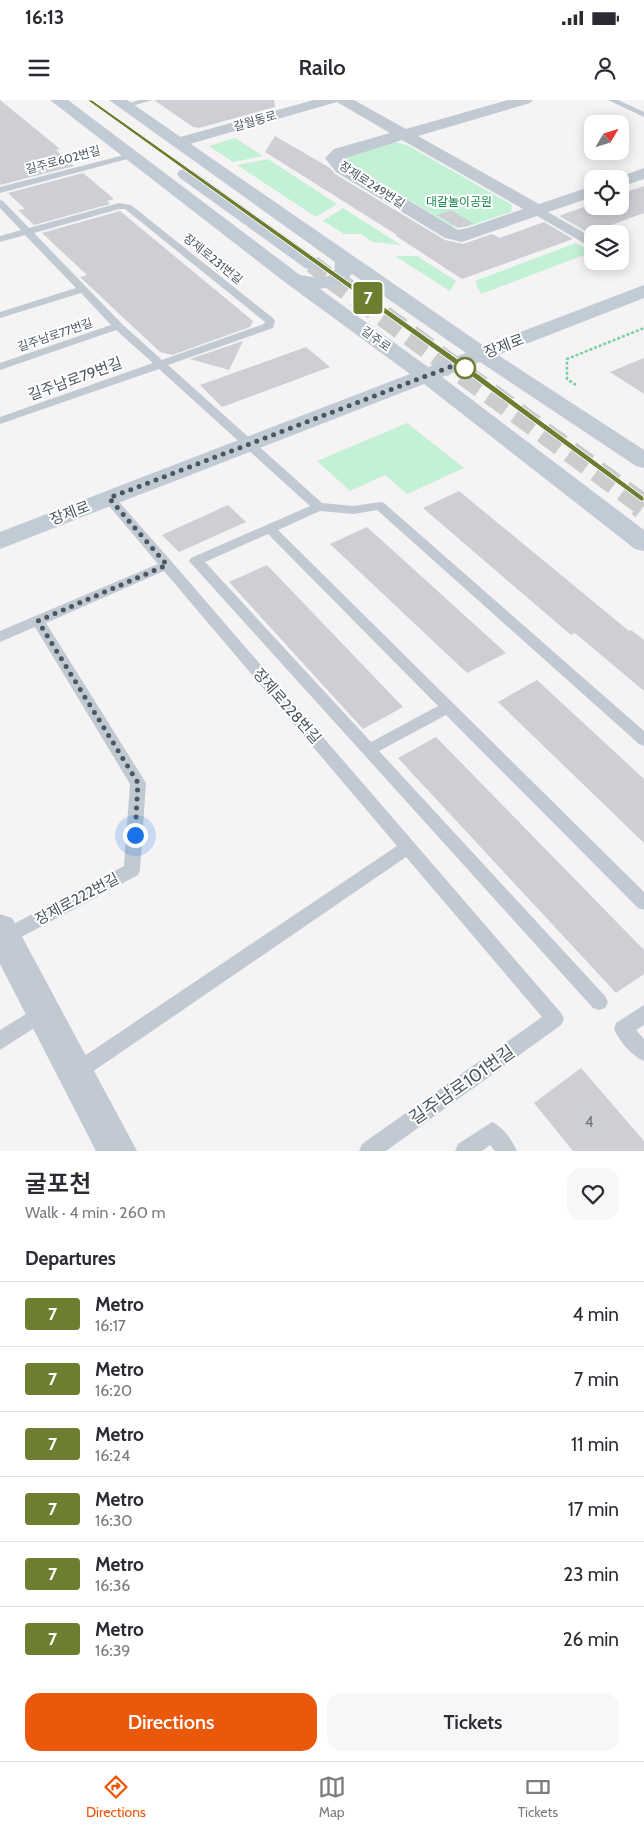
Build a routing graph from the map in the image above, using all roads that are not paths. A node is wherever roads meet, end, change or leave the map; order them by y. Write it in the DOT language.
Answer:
graph roads {
  1 [pos="58,100"];
  2 [pos="83,100"];
  3 [pos="148,100"];
  4 [pos="331,100"];
  5 [pos="343,100"];
  6 [pos="525,100"];
  7 [pos="612,100"];
  8 [pos="121,103"];
  9 [pos="644,115"];
  10 [pos="122,128"];
  11 [pos="404,135"];
  12 [pos="180,142"];
  13 [pos="139,147"];
  14 [pos="170,162"];
  15 [pos="0,190"];
  16 [pos="584,194"];
  17 [pos="0,203"];
  18 [pos="537,210"];
  19 [pos="27,231"];
  20 [pos="584,237"];
  21 [pos="0,239"];
  22 [pos="345,260"];
  23 [pos="312,264"];
  24 [pos="293,279"];
  25 [pos="83,289"];
  26 [pos="644,291"];
  27 [pos="0,315"];
  28 [pos="118,326"];
  29 [pos="482,354"];
  30 [pos="160,364"];
  31 [pos="0,367"];
  32 [pos="425,376"];
  33 [pos="0,421"];
  34 [pos="250,444"];
  35 [pos="644,461"];
  36 [pos="109,498"];
  37 [pos="319,506"];
  38 [pos="270,528"];
  39 [pos="0,541"];
  40 [pos="644,544"];
  41 [pos="167,565"];
  42 [pos="38,621"];
  43 [pos="0,638"];
  44 [pos="448,707"];
  45 [pos="644,740"];
  46 [pos="369,750"];
  47 [pos="408,847"];
  48 [pos="644,903"];
  49 [pos="2,934"];
  50 [pos="599,1002"];
  51 [pos="44,1012"];
  52 [pos="644,1014"];
  53 [pos="555,1019"];
  54 [pos="0,1041"];
  55 [pos="644,1052"];
  56 [pos="75,1073"];
  57 [pos="117,1151"];
  58 [pos="369,1151"];
  59 [pos="465,1151"];
  60 [pos="507,1151"];
  1 -- 13 [label="main road, 길주로"];
  2 -- 10 [label="main road"];
  3 -- 8 [label="lane"];
  4 -- 12 [label="street, 갈월동로"];
  5 -- 11 [label="street"];
  6 -- 11 [label="street, 장제로249번길"];
  7 -- 9 [label="lane"];
  8 -- 12 [label="main road"];
  11 -- 18 [label="street"];
  11 -- 18 [label="street, 장제로249번길"];
  12 -- 22 [label="main road"];
  13 -- 15 [label="lane, 길주로602번길"];
  13 -- 24 [label="main road, 길주로"];
  14 -- 23 [label="main road"];
  16 -- 18 [label="street, 장제로249번길"];
  17 -- 19 [label="lane"];
  18 -- 20 [label="street"];
  19 -- 21 [label="lane, 장제로231번길"];
  19 -- 25 [label="lane"];
  19 -- 30 [label="lane, 장제로231번길"];
  22 -- 24 [label="main road"];
  22 -- 29 [label="main road"];
  24 -- 32 [label="main road, 길주로"];
  25 -- 27 [label="lane"];
  25 -- 28 [label="lane"];
  26 -- 29 [label="main road, 장제로"];
  28 -- 30 [label="lane"];
  28 -- 31 [label="lane, 길주남로77번길"];
  29 -- 32 [label="main road, 장제로"];
  29 -- 35 [label="main road"];
  30 -- 33 [label="lane, 길주남로79번길"];
  30 -- 34 [label="lane"];
  32 -- 34 [label="main road, 장제로"];
  32 -- 40 [label="main road, 길주로"];
  34 -- 36 [label="main road, 장제로"];
  34 -- 37 [label="lane"];
  36 -- 39 [label="main road, 장제로"];
  36 -- 41 [label="lane, 장제로228번길"];
  37 -- 38 [label="lane"];
  37 -- 45 [label="lane"];
  38 -- 44 [label="lane"];
  38 -- 46 [label="lane"];
  41 -- 42 [label="lane"];
  41 -- 47 [label="lane, 장제로228번길"];
  42 -- 43 [label="lane"];
  42 -- 49 [label="lane, 장제로222번길"];
  44 -- 46 [label="lane"];
  44 -- 48 [label="lane"];
  46 -- 50 [label="lane"];
  47 -- 53 [label="lane, 장제로228번길"];
  47 -- 56 [label="lane"];
  49 -- 51 [label="street, 장제로222번길"];
  51 -- 54 [label="lane"];
  51 -- 56 [label="street, 장제로222번길"];
  52 -- 55 [label="lane"];
  53 -- 58 [label="lane, 길주남로101번길"];
  56 -- 57 [label="street, 장제로222번길"];
  59 -- 60 [label="lane"];
}
